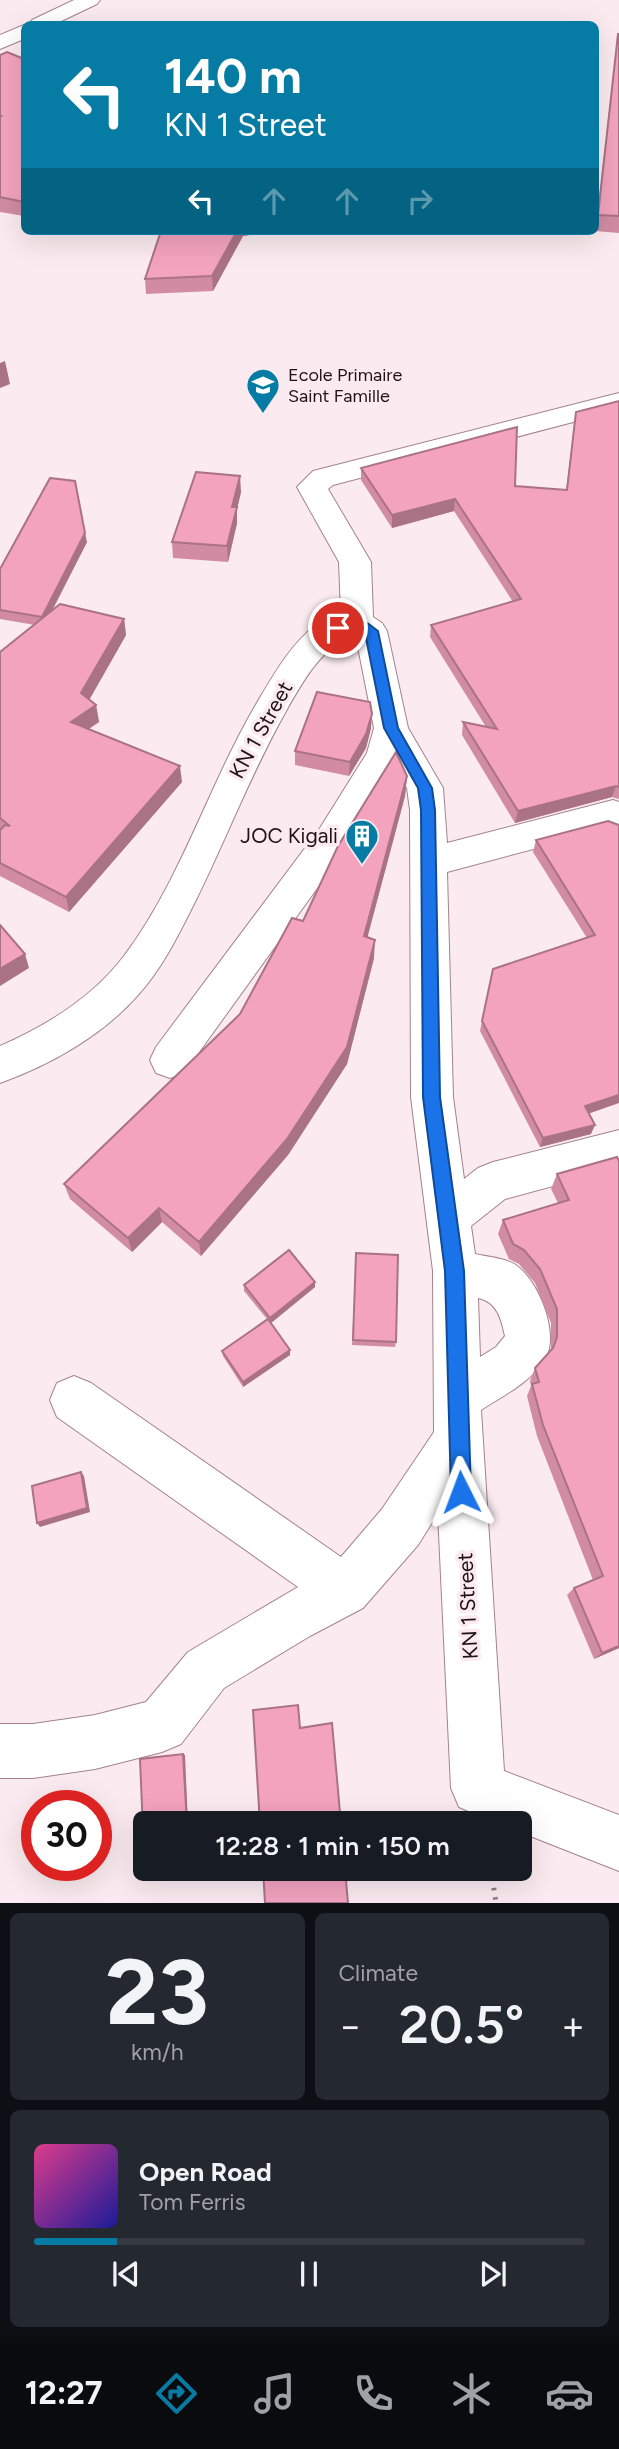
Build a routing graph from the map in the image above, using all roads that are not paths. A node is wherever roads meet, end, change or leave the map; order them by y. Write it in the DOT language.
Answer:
graph roads {
  1 [pos="90,0"];
  2 [pos="44,21"];
  3 [pos="21,32"];
  4 [pos="0,43"];
  5 [pos="619,401"];
  6 [pos="357,623"];
  7 [pos="391,728"];
  8 [pos="619,822"];
  9 [pos="427,863"];
  10 [pos="170,1060"];
  11 [pos="0,1065"];
  12 [pos="619,1149"];
  13 [pos="449,1217"];
  14 [pos="455,1271"];
  15 [pos="74,1400"];
  16 [pos="457,1418"];
  17 [pos="345,1590"];
  18 [pos="0,1751"];
  19 [pos="619,1843"];
  1 -- 2 [label="street"];
  3 -- 4 [label="street"];
  5 -- 6 [label="street"];
  6 -- 7 [label="street, KN 1 Street"];
  6 -- 11 [label="street, KN 1 Street"];
  7 -- 9 [label="street, KN 1 Street"];
  7 -- 10 [label="street"];
  8 -- 9 [label="street"];
  9 -- 13 [label="street, KN 1 Street"];
  12 -- 13 [label="street"];
  13 -- 14 [label="street, KN 1 Street"];
  14 -- 16 [label="street, KN 1 Street"];
  14 -- 16 [label="street"];
  15 -- 17 [label="street"];
  16 -- 17 [label="street"];
  16 -- 19 [label="street, KN 1 Street"];
  17 -- 18 [label="street"];
}
